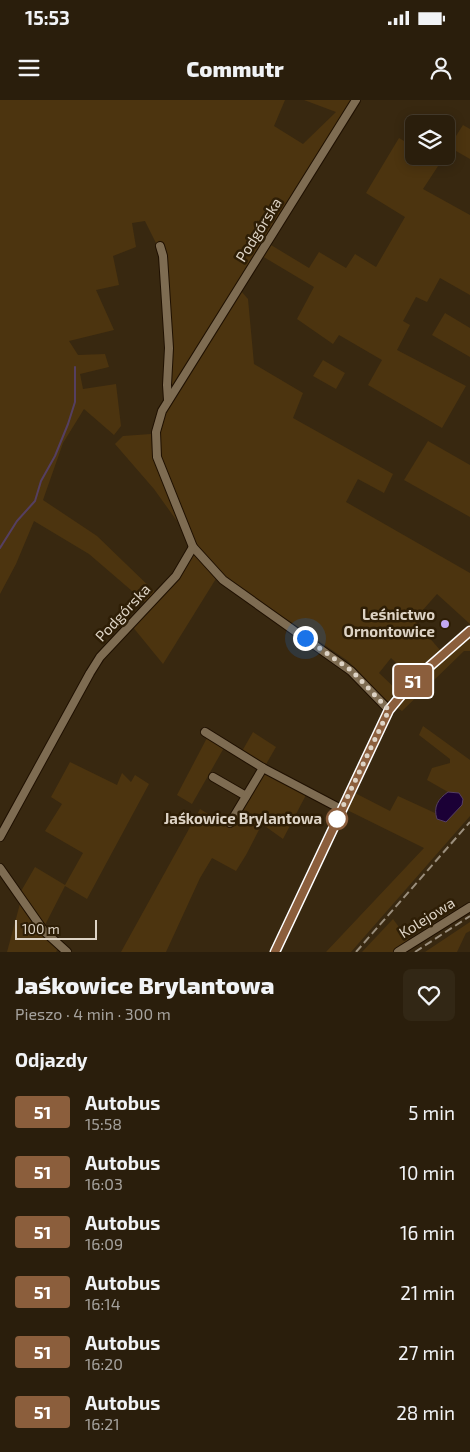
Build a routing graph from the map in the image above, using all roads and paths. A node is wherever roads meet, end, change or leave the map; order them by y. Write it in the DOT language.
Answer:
graph roads {
  1 [pos="356,100"];
  2 [pos="160,246"];
  3 [pos="168,400"];
  4 [pos="193,547"];
  5 [pos="470,631"];
  6 [pos="389,710"];
  7 [pos="205,732"];
  8 [pos="263,768"];
  9 [pos="214,777"];
  10 [pos="246,796"];
  11 [pos="341,809"];
  12 [pos="230,823"];
  13 [pos="0,837"];
  14 [pos="0,868"];
  15 [pos="470,907"];
  16 [pos="62,950"];
  17 [pos="275,952"];
  18 [pos="398,952"];
  1 -- 3 [label="street, Podgórska"];
  2 -- 3 [label="street, Podgórska"];
  3 -- 4 [label="street, Podgórska"];
  4 -- 6 [label="street"];
  4 -- 13 [label="street, Podgórska"];
  5 -- 6 [label="street"];
  6 -- 11 [label="street"];
  7 -- 8 [label="street"];
  8 -- 10 [label="street"];
  8 -- 11 [label="street"];
  9 -- 10 [label="street"];
  10 -- 12 [label="street"];
  11 -- 17 [label="street"];
  14 -- 16 [label="street"];
  15 -- 18 [label="street, Kolejowa"];
}
